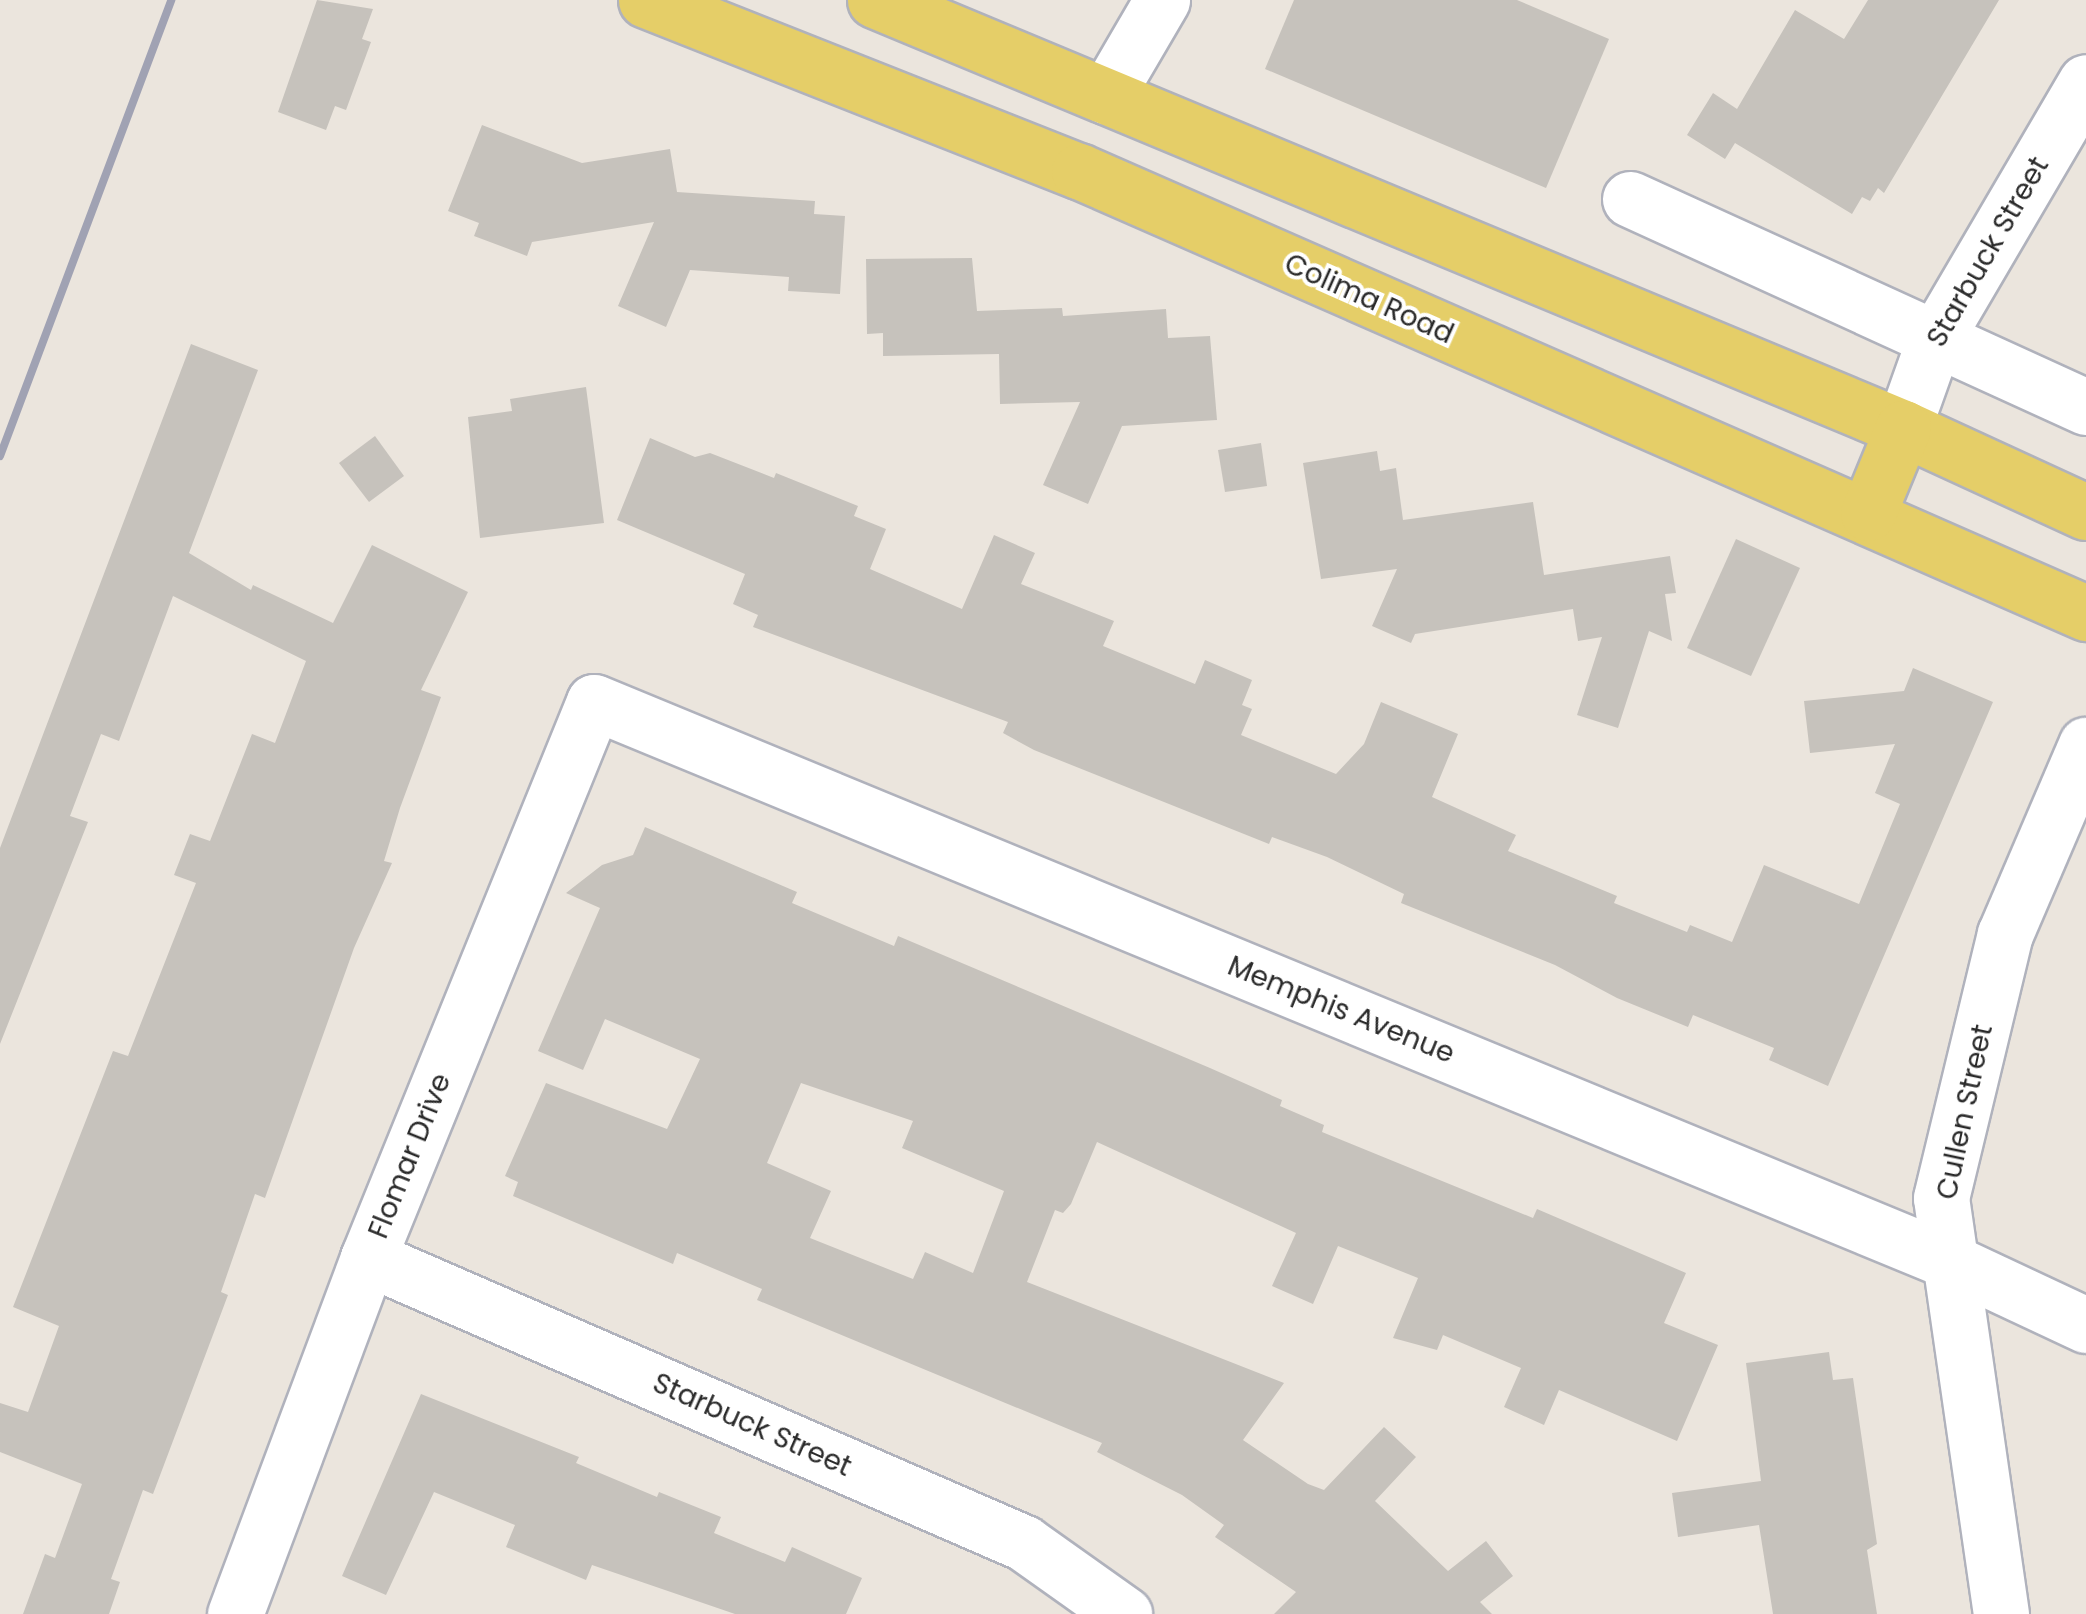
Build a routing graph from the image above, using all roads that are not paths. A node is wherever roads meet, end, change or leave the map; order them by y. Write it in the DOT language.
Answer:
graph roads {
  1 [pos="646,0"];
  2 [pos="875,0"];
  3 [pos="1162,0"];
  4 [pos="2086,82"];
  5 [pos="1106,96"];
  6 [pos="1079,171"];
  7 [pos="1630,199"];
  8 [pos="1934,341"];
  9 [pos="2086,407"];
  10 [pos="1903,428"];
  11 [pos="2086,512"];
  12 [pos="1868,513"];
  13 [pos="2086,614"];
  14 [pos="594,702"];
  15 [pos="2086,745"];
  16 [pos="368,1258"];
  17 [pos="1947,1260"];
  18 [pos="2086,1325"];
  19 [pos="236,1614"];
  20 [pos="1124,1614"];
  21 [pos="2001,1614"];
  1 -- 6 [label="main road, Colima Road"];
  2 -- 5 [label="main road"];
  3 -- 5 [label="street"];
  4 -- 8 [label="street, Starbuck Street"];
  5 -- 6 [label="main road"];
  5 -- 10 [label="main road"];
  6 -- 12 [label="main road, Colima Road"];
  7 -- 8 [label="street"];
  8 -- 9 [label="street"];
  8 -- 10 [label="street, Starbuck Street"];
  10 -- 11 [label="main road"];
  10 -- 12 [label="main road"];
  12 -- 13 [label="main road, Colima Road"];
  14 -- 16 [label="street, Flomar Drive"];
  14 -- 17 [label="street, Memphis Avenue"];
  15 -- 17 [label="street, Cullen Street"];
  16 -- 19 [label="street, Flomar Drive"];
  16 -- 20 [label="street, Starbuck Street"];
  17 -- 18 [label="street, Memphis Avenue"];
  17 -- 21 [label="street, Cullen Street"];
}
